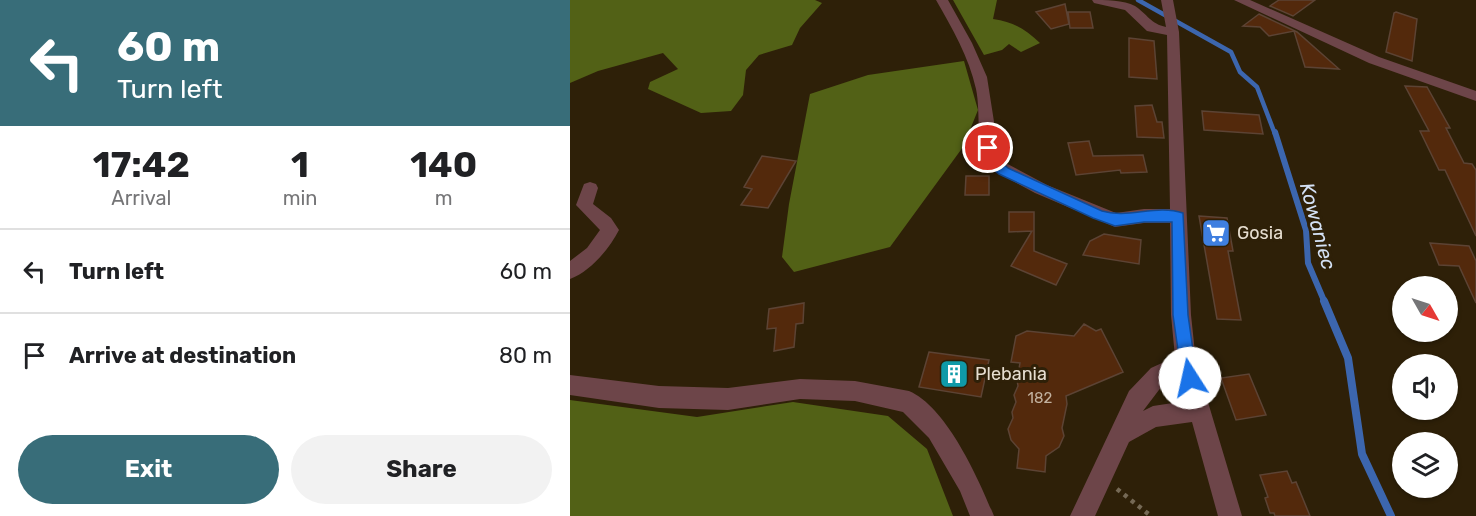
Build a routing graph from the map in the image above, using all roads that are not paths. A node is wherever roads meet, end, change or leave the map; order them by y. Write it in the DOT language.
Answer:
graph roads {
  1 [pos="942,0"];
  2 [pos="1098,0"];
  3 [pos="1240,0"];
  4 [pos="1171,3"];
  5 [pos="1173,33"];
  6 [pos="1476,96"];
  7 [pos="590,188"];
  8 [pos="1178,216"];
  9 [pos="570,271"];
  10 [pos="1186,362"];
  11 [pos="570,385"];
  12 [pos="1197,410"];
  13 [pos="1122,435"];
  14 [pos="982,516"];
  15 [pos="1082,516"];
  16 [pos="1230,516"];
  1 -- 8 [label="street"];
  2 -- 5 [label="street"];
  3 -- 6 [label="street"];
  4 -- 5 [label="street"];
  5 -- 8 [label="street"];
  7 -- 9 [label="street"];
  8 -- 10 [label="street"];
  10 -- 12 [label="street"];
  10 -- 13 [label="street"];
  11 -- 14 [label="street"];
  12 -- 13 [label="street"];
  12 -- 16 [label="street"];
  13 -- 15 [label="street"];
}
